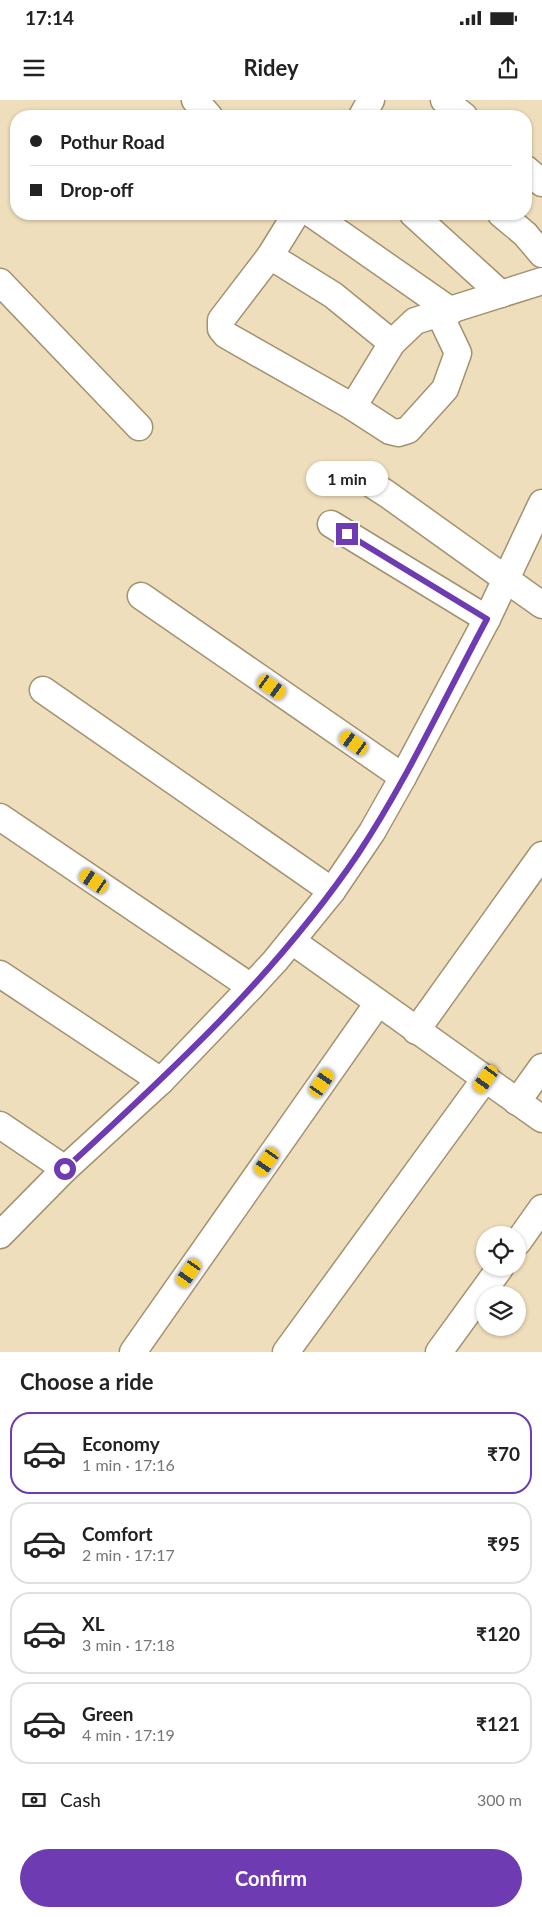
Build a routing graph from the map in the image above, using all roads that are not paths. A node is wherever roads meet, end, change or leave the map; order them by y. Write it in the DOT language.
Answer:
graph roads {
  1 [pos="195,100"];
  2 [pos="444,100"];
  3 [pos="204,110"];
  4 [pos="456,110"];
  5 [pos="532,174"];
  6 [pos="542,183"];
  7 [pos="292,220"];
  8 [pos="320,220"];
  9 [pos="420,220"];
  10 [pos="508,220"];
  11 [pos="542,254"];
  12 [pos="270,256"];
  13 [pos="542,281"];
  14 [pos="0,282"];
  15 [pos="501,294"];
  16 [pos="446,313"];
  17 [pos="392,342"];
  18 [pos="353,407"];
  19 [pos="139,427"];
  20 [pos="359,476"];
  21 [pos="542,503"];
  22 [pos="331,524"];
  23 [pos="506,578"];
  24 [pos="141,596"];
  25 [pos="542,605"];
  26 [pos="487,619"];
  27 [pos="43,690"];
  28 [pos="403,778"];
  29 [pos="0,817"];
  30 [pos="542,855"];
  31 [pos="332,891"];
  32 [pos="292,940"];
  33 [pos="0,974"];
  34 [pos="251,987"];
  35 [pos="378,1003"];
  36 [pos="416,1031"];
  37 [pos="542,1067"];
  38 [pos="486,1079"];
  39 [pos="161,1081"];
  40 [pos="517,1102"];
  41 [pos="542,1119"];
  42 [pos="0,1125"];
  43 [pos="65,1169"];
  44 [pos="542,1208"];
  45 [pos="526,1231"];
  46 [pos="0,1235"];
  47 [pos="494,1276"];
  48 [pos="133,1352"];
  49 [pos="286,1352"];
  50 [pos="439,1352"];
  1 -- 3 [label="street"];
  2 -- 4 [label="street"];
  5 -- 6 [label="street"];
  7 -- 12 [label="street"];
  8 -- 16 [label="street"];
  9 -- 15 [label="street"];
  10 -- 11 [label="street"];
  12 -- 17 [label="street"];
  12 -- 18 [label="street"];
  13 -- 15 [label="street"];
  14 -- 19 [label="street"];
  15 -- 16 [label="street"];
  16 -- 17 [label="street"];
  16 -- 18 [label="street"];
  17 -- 18 [label="street"];
  20 -- 23 [label="street"];
  21 -- 23 [label="street"];
  22 -- 26 [label="street"];
  23 -- 25 [label="street"];
  23 -- 26 [label="street"];
  24 -- 28 [label="street"];
  26 -- 28 [label="street"];
  27 -- 31 [label="street"];
  28 -- 31 [label="street"];
  29 -- 34 [label="street"];
  30 -- 36 [label="street"];
  31 -- 32 [label="street"];
  32 -- 34 [label="street"];
  32 -- 35 [label="street"];
  33 -- 39 [label="street"];
  34 -- 39 [label="street"];
  35 -- 36 [label="street"];
  35 -- 48 [label="street"];
  36 -- 38 [label="street"];
  37 -- 40 [label="street"];
  38 -- 40 [label="street"];
  38 -- 49 [label="street"];
  39 -- 43 [label="street"];
  40 -- 41 [label="street"];
  42 -- 43 [label="street"];
  43 -- 46 [label="street"];
  44 -- 45 [label="street"];
  47 -- 50 [label="street"];
}
